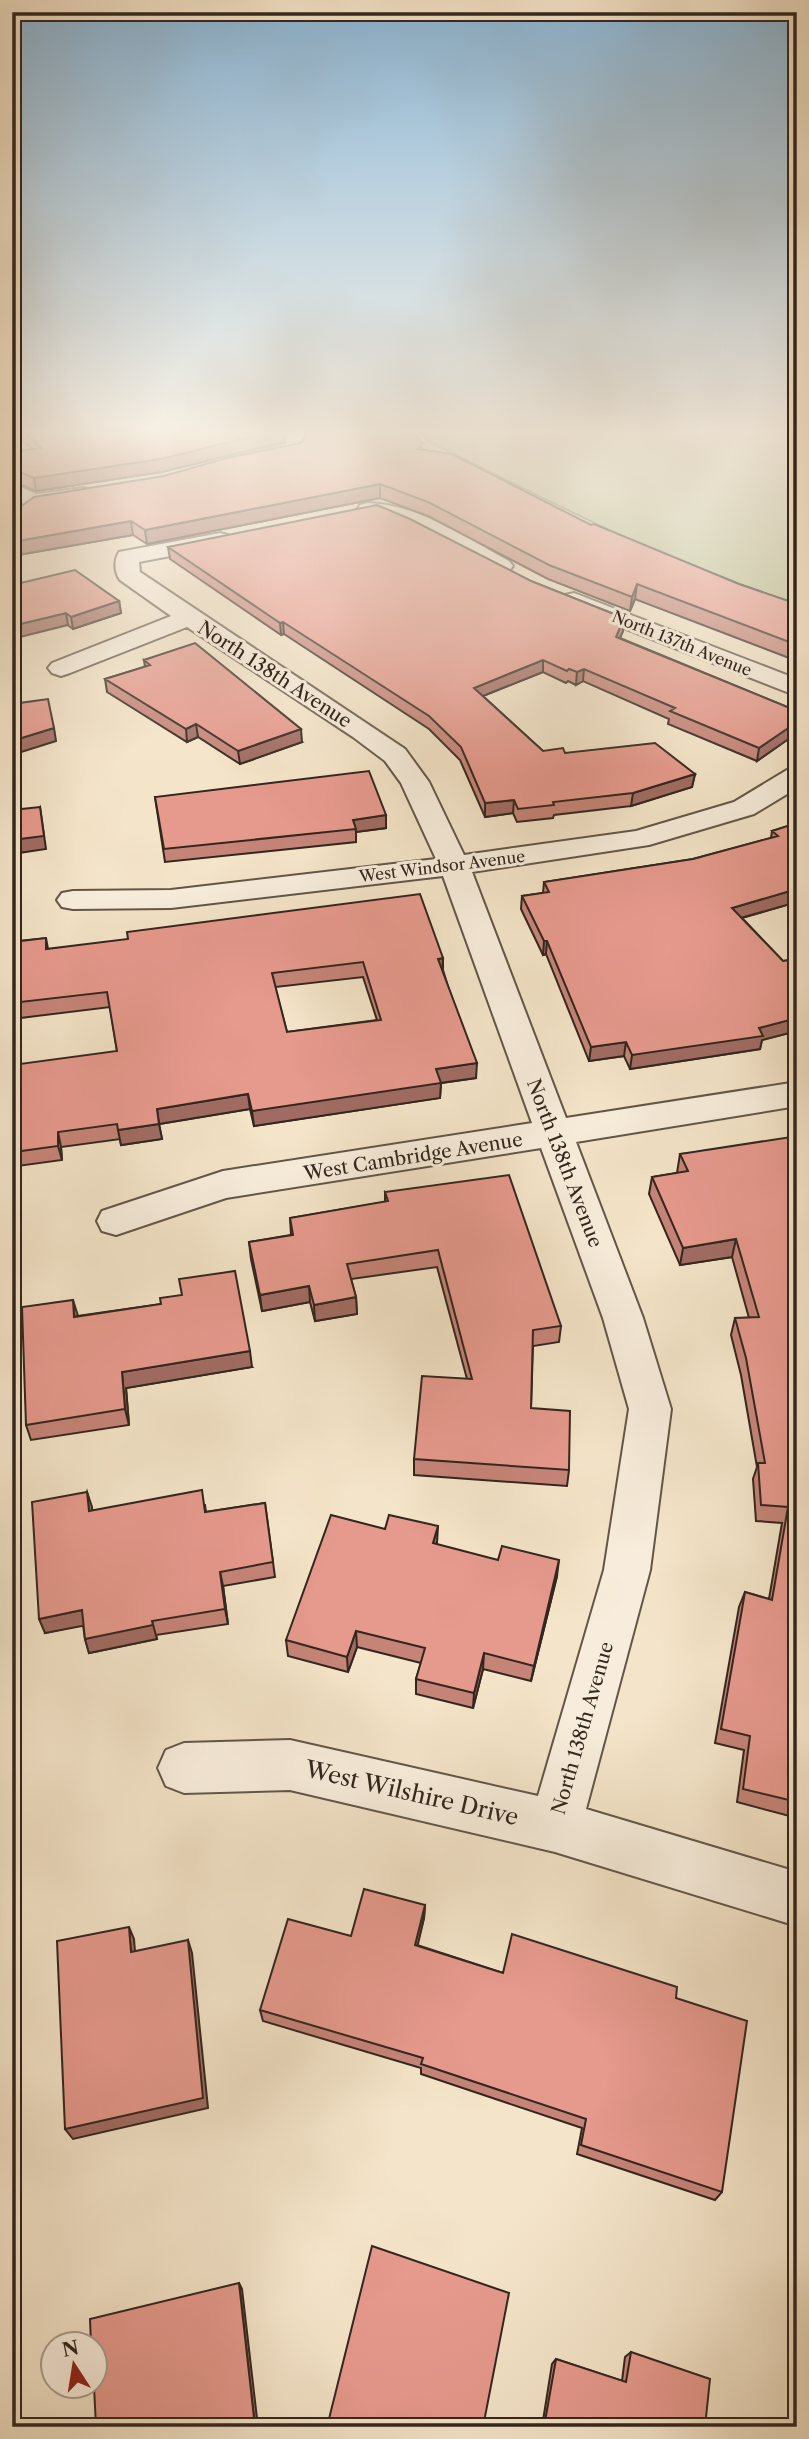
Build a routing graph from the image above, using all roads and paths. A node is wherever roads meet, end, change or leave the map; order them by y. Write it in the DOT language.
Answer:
graph roads {
  1 [pos="205,543"];
  2 [pos="457,543"];
  3 [pos="527,580"];
  4 [pos="552,592"];
  5 [pos="189,618"];
  6 [pos="61,668"];
  7 [pos="797,688"];
  8 [pos="797,776"];
  9 [pos="454,866"];
  10 [pos="73,900"];
  11 [pos="797,1094"];
  12 [pos="554,1134"];
  13 [pos="116,1221"];
  14 [pos="184,1768"];
  15 [pos="555,1826"];
  16 [pos="797,1899"];
  1 -- 5 [label="street, North 138th Avenue"];
  2 -- 3 [label="street"];
  4 -- 7 [label="street, North 137th Avenue"];
  5 -- 6 [label="street, North 138th Avenue"];
  5 -- 9 [label="street, North 138th Avenue"];
  8 -- 9 [label="street, West Windsor Avenue"];
  9 -- 10 [label="street, West Windsor Avenue"];
  9 -- 12 [label="street, North 138th Avenue"];
  11 -- 12 [label="street, West Cambridge Avenue"];
  12 -- 13 [label="street, West Cambridge Avenue"];
  12 -- 15 [label="street, North 138th Avenue"];
  14 -- 15 [label="street, West Wilshire Drive"];
  15 -- 16 [label="street, West Wilshire Drive"];
}
